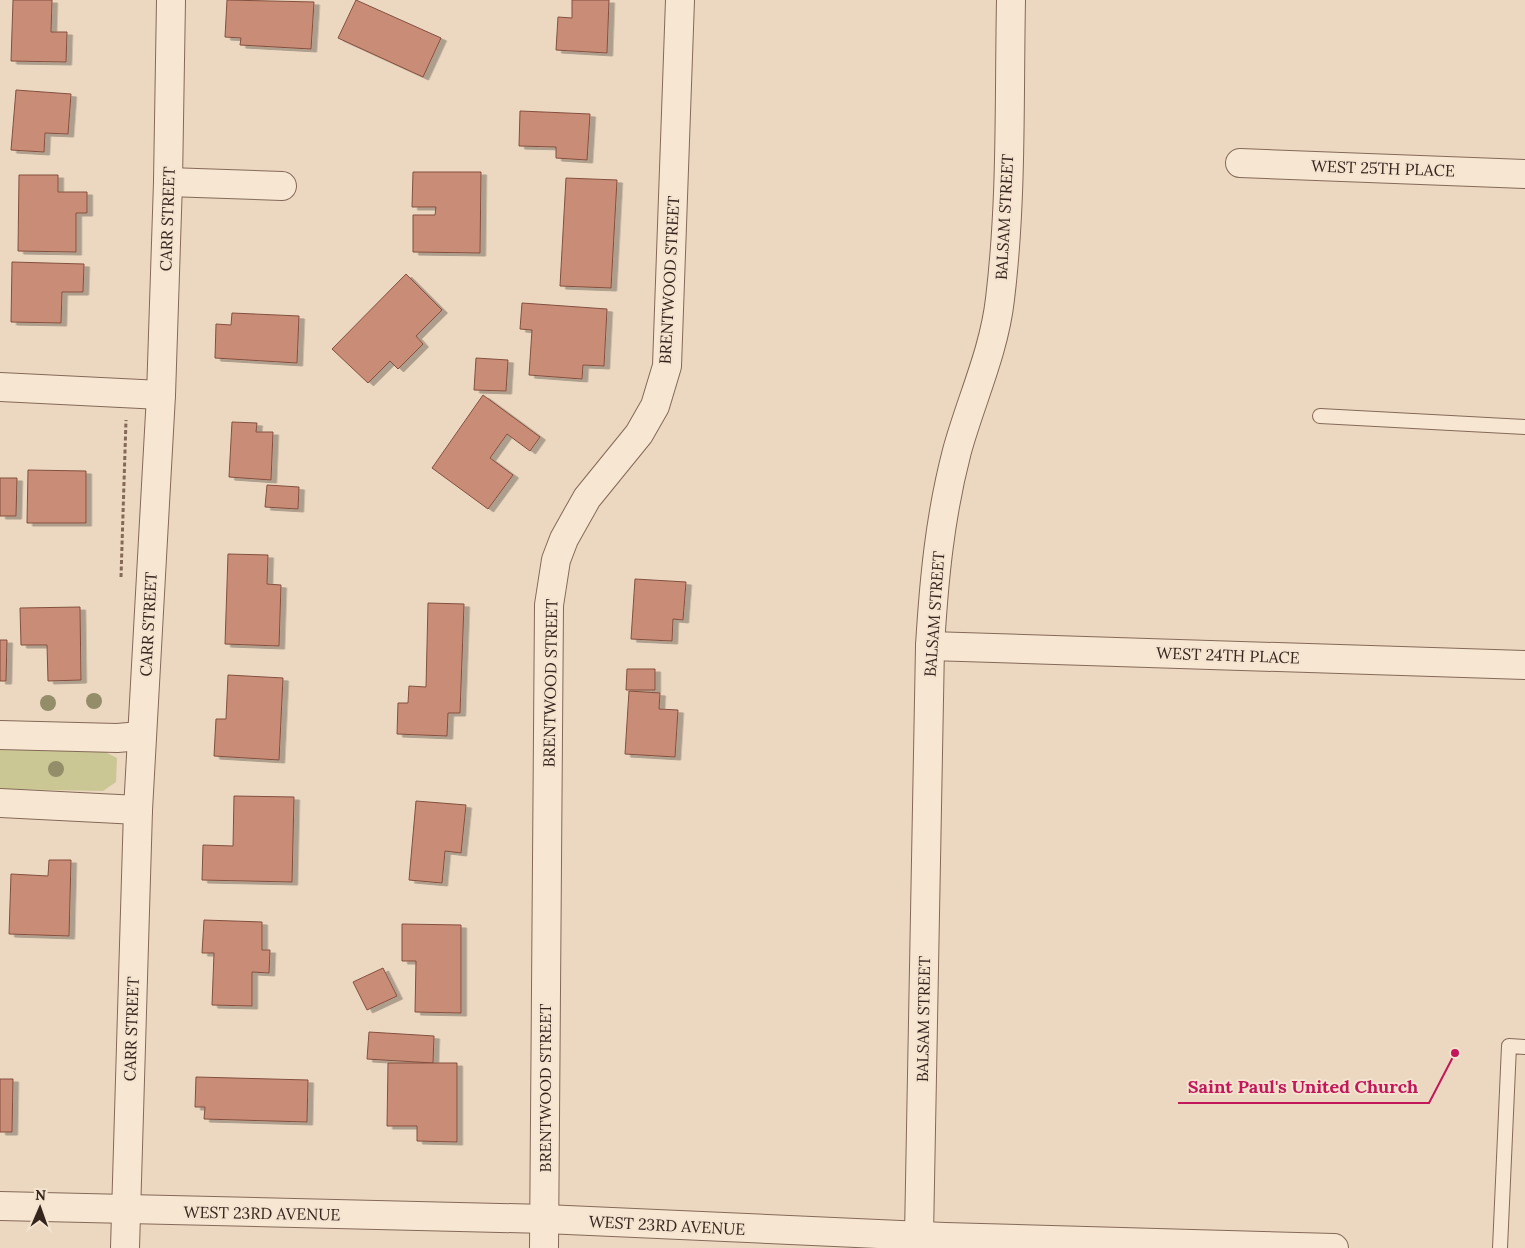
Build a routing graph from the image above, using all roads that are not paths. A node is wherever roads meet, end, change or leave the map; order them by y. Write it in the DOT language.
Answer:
graph roads {
  1 [pos="171,0"];
  2 [pos="680,0"];
  3 [pos="1011,0"];
  4 [pos="1240,163"];
  5 [pos="1525,174"];
  6 [pos="168,182"];
  7 [pos="282,186"];
  8 [pos="0,388"];
  9 [pos="161,395"];
  10 [pos="1320,416"];
  11 [pos="1525,427"];
  12 [pos="930,646"];
  13 [pos="1525,665"];
  14 [pos="0,735"];
  15 [pos="141,736"];
  16 [pos="0,804"];
  17 [pos="138,810"];
  18 [pos="1525,1047"];
  19 [pos="0,1206"];
  20 [pos="126,1210"];
  21 [pos="544,1219"];
  22 [pos="936,1240"];
  23 [pos="125,1248"];
  24 [pos="544,1248"];
  25 [pos="1334,1248"];
  26 [pos="1500,1248"];
  1 -- 6 [label="street, CARR STREET"];
  2 -- 21 [label="street, BRENTWOOD STREET"];
  3 -- 12 [label="street, BALSAM STREET"];
  4 -- 5 [label="street, WEST 25TH PLACE"];
  6 -- 7 [label="street"];
  6 -- 9 [label="street, CARR STREET"];
  8 -- 9 [label="street"];
  9 -- 15 [label="street, CARR STREET"];
  10 -- 11 [label="lane"];
  12 -- 13 [label="street, WEST 24TH PLACE"];
  12 -- 22 [label="street, BALSAM STREET"];
  14 -- 15 [label="street"];
  15 -- 17 [label="street, CARR STREET"];
  16 -- 17 [label="street"];
  17 -- 20 [label="street, CARR STREET"];
  18 -- 26 [label="lane"];
  19 -- 20 [label="street, WEST 23RD AVENUE"];
  20 -- 21 [label="street, WEST 23RD AVENUE"];
  20 -- 23 [label="street, CARR STREET"];
  21 -- 22 [label="street, WEST 23RD AVENUE"];
  21 -- 24 [label="street, BRENTWOOD STREET"];
  22 -- 25 [label="street, WEST 23RD AVENUE"];
}
